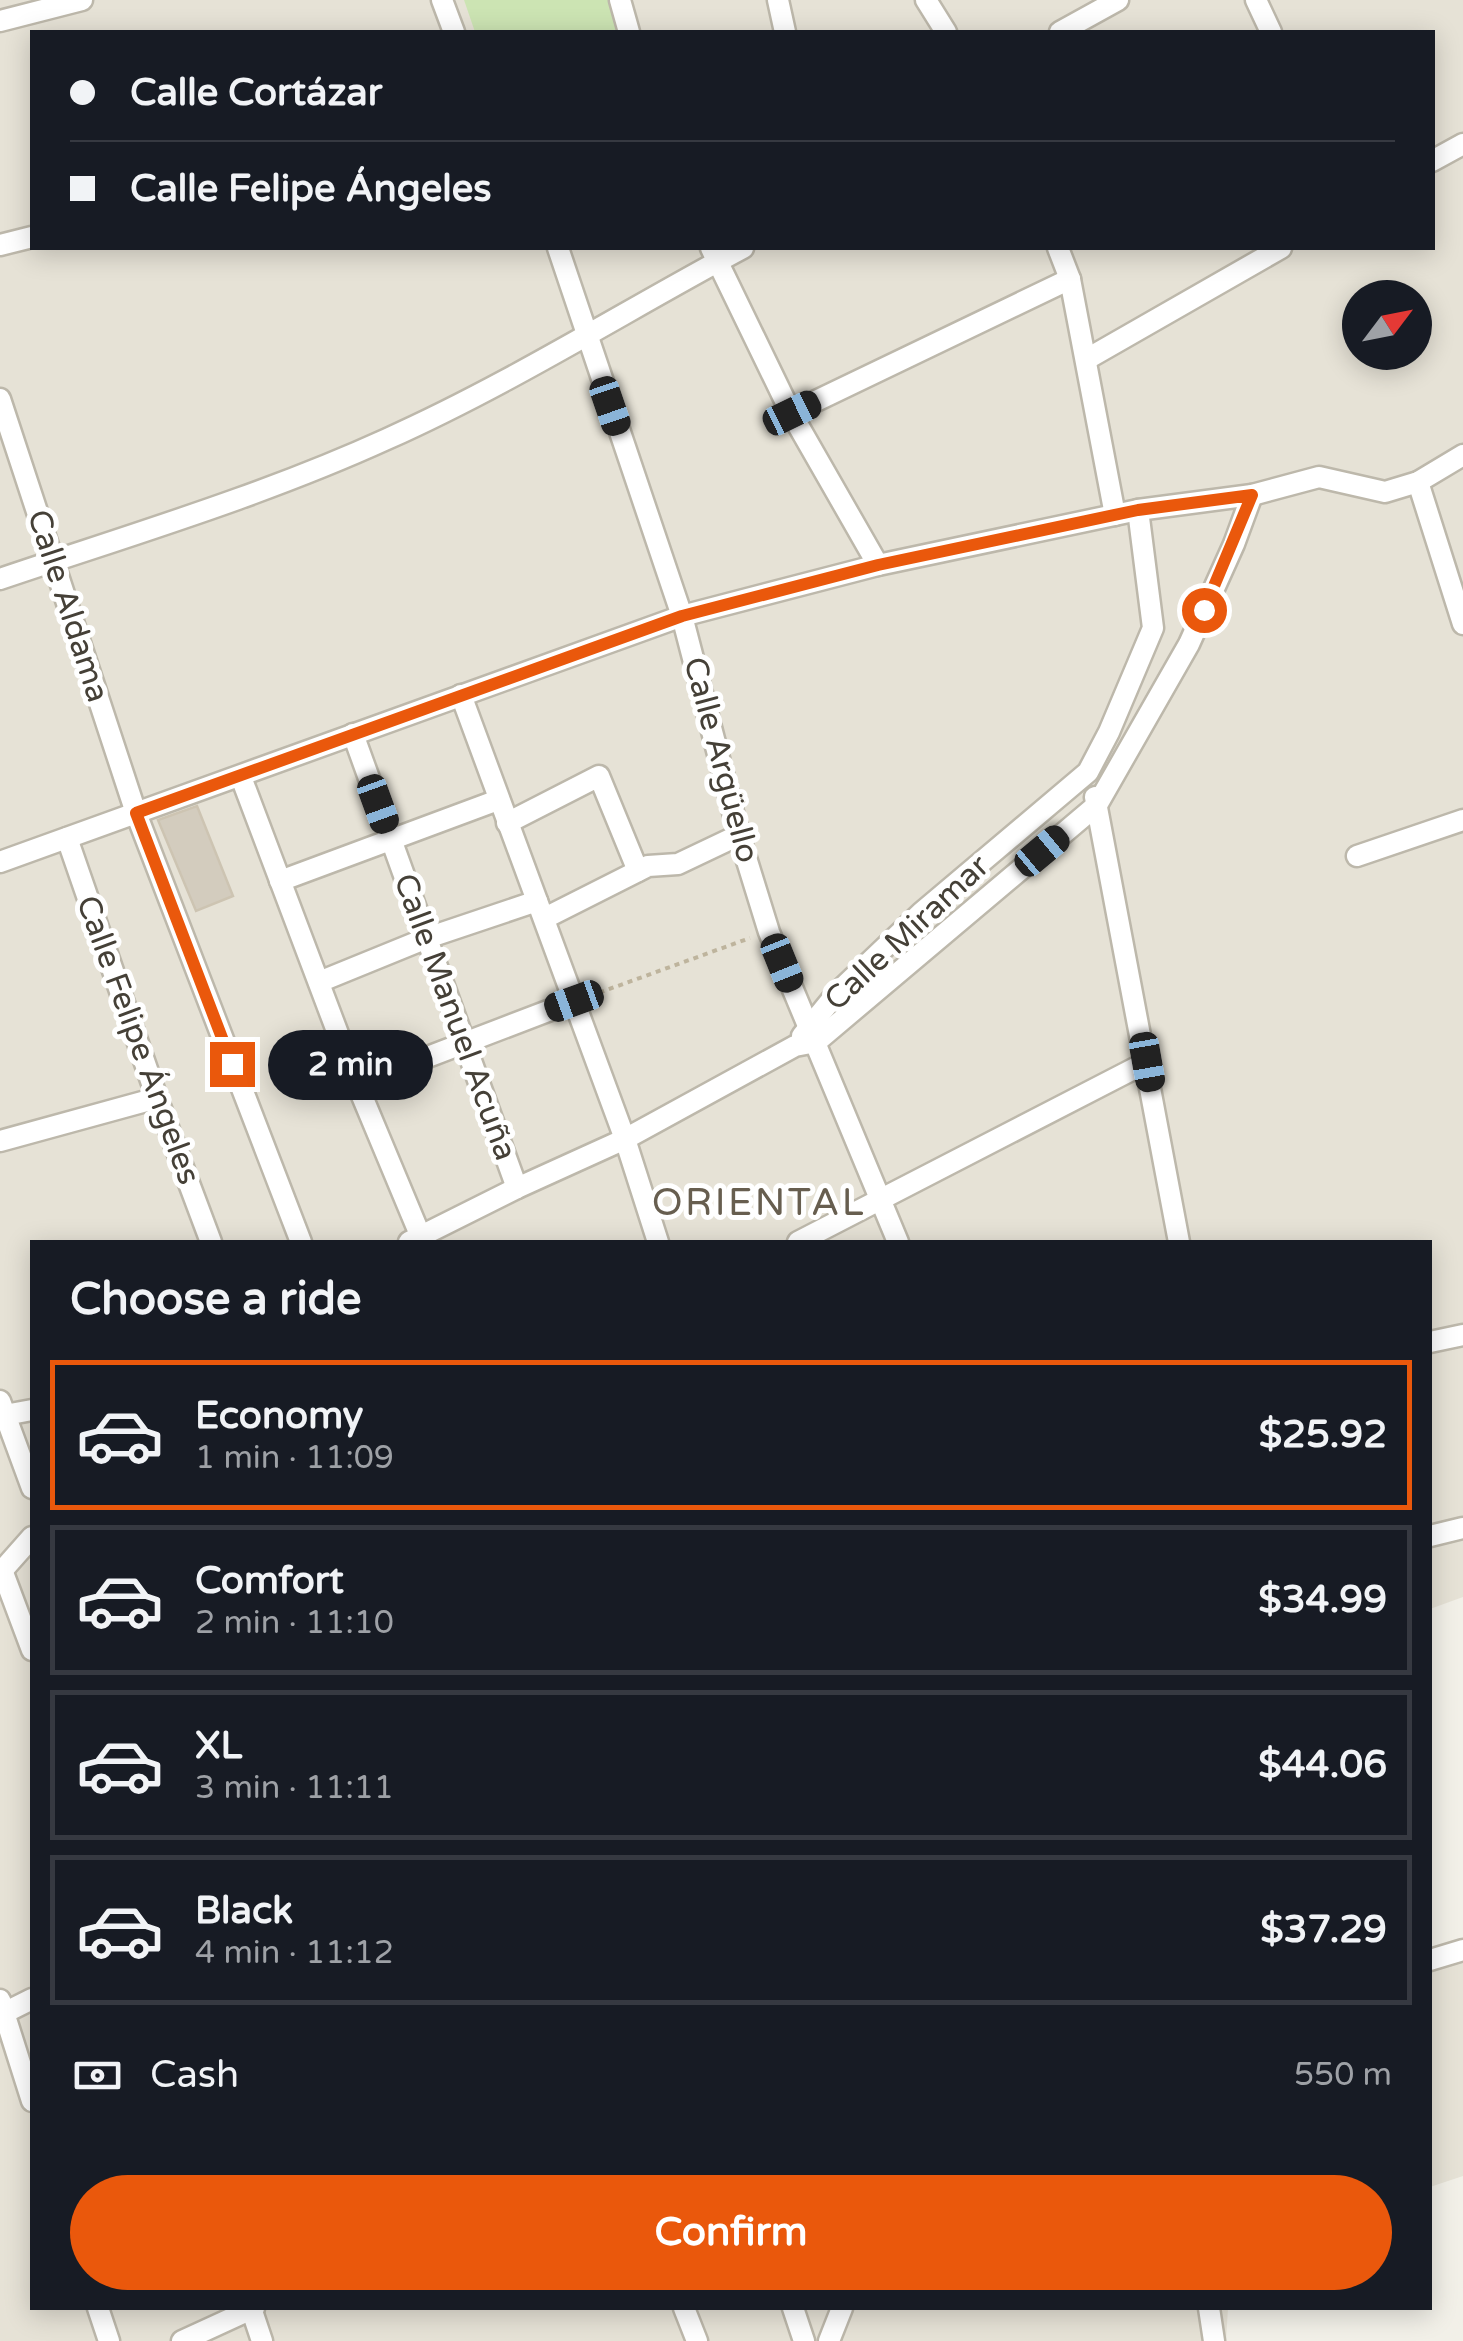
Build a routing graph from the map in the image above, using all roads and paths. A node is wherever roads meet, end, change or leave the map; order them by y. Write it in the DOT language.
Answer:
graph roads {
  1 [pos="82,0"];
  2 [pos="442,0"];
  3 [pos="620,0"];
  4 [pos="778,0"];
  5 [pos="926,0"];
  6 [pos="1118,0"];
  7 [pos="1256,0"];
  8 [pos="0,20"];
  9 [pos="453,30"];
  10 [pos="628,30"];
  11 [pos="785,30"];
  12 [pos="945,30"];
  13 [pos="1064,30"];
  14 [pos="1270,30"];
  15 [pos="1463,144"];
  16 [pos="1435,159"];
  17 [pos="30,238"];
  18 [pos="0,245"];
  19 [pos="559,250"];
  20 [pos="1059,250"];
  21 [pos="1278,250"];
  22 [pos="714,254"];
  23 [pos="1070,279"];
  24 [pos="586,336"];
  25 [pos="1087,360"];
  26 [pos="0,399"];
  27 [pos="792,413"];
  28 [pos="1463,455"];
  29 [pos="1418,482"];
  30 [pos="1252,495"];
  31 [pos="1138,510"];
  32 [pos="1115,515"];
  33 [pos="53,561"];
  34 [pos="878,565"];
  35 [pos="0,579"];
  36 [pos="1457,586"];
  37 [pos="682,616"];
  38 [pos="1463,624"];
  39 [pos="461,695"];
  40 [pos="353,734"];
  41 [pos="1088,772"];
  42 [pos="241,777"];
  43 [pos="498,800"];
  44 [pos="1097,805"];
  45 [pos="136,813"];
  46 [pos="1463,820"];
  47 [pos="507,823"];
  48 [pos="739,835"];
  49 [pos="67,838"];
  50 [pos="390,839"];
  51 [pos="1356,856"];
  52 [pos="0,862"];
  53 [pos="638,871"];
  54 [pos="280,881"];
  55 [pos="541,909"];
  56 [pos="769,932"];
  57 [pos="427,938"];
  58 [pos="319,982"];
  59 [pos="574,1001"];
  60 [pos="806,1038"];
  61 [pos="464,1041"];
  62 [pos="1147,1062"];
  63 [pos="357,1084"];
  64 [pos="156,1098"];
  65 [pos="625,1140"];
  66 [pos="0,1141"];
  67 [pos="517,1188"];
  68 [pos="882,1200"];
  69 [pos="210,1240"];
  70 [pos="300,1240"];
  71 [pos="417,1240"];
  72 [pos="657,1240"];
  73 [pos="802,1240"];
  74 [pos="897,1240"];
  75 [pos="1179,1240"];
  76 [pos="1463,1334"];
  77 [pos="1432,1342"];
  78 [pos="30,1410"];
  79 [pos="2,1411"];
  80 [pos="30,1483"];
  81 [pos="1463,1528"];
  82 [pos="1432,1536"];
  83 [pos="30,1540"];
  84 [pos="1,1572"];
  85 [pos="30,1645"];
  86 [pos="1463,1950"];
  87 [pos="1432,1959"];
  88 [pos="30,2000"];
  89 [pos="2,2009"];
  90 [pos="30,2095"];
  91 [pos="99,2310"];
  92 [pos="248,2310"];
  93 [pos="253,2310"];
  94 [pos="685,2310"];
  95 [pos="795,2310"];
  96 [pos="841,2310"];
  97 [pos="1209,2310"];
  98 [pos="109,2341"];
  99 [pos="182,2341"];
  100 [pos="262,2341"];
  101 [pos="697,2341"];
  102 [pos="804,2341"];
  103 [pos="829,2341"];
  104 [pos="1214,2341"];
  1 -- 8 [label="street"];
  2 -- 9 [label="street"];
  3 -- 10 [label="street"];
  4 -- 11 [label="street"];
  5 -- 12 [label="street"];
  6 -- 13 [label="street"];
  7 -- 14 [label="street"];
  15 -- 16 [label="street"];
  17 -- 18 [label="street"];
  19 -- 24 [label="street, Calle Argüello"];
  20 -- 23 [label="street"];
  21 -- 25 [label="street"];
  22 -- 24 [label="street"];
  22 -- 27 [label="street"];
  23 -- 25 [label="street"];
  23 -- 27 [label="street"];
  24 -- 33 [label="street"];
  24 -- 37 [label="street, Calle Argüello"];
  25 -- 32 [label="street"];
  26 -- 33 [label="street, Calle Aldama"];
  27 -- 34 [label="street"];
  28 -- 29 [label="street"];
  29 -- 30 [label="street"];
  29 -- 36 [label="street"];
  30 -- 31 [label="street"];
  30 -- 44 [label="street, Calle Miramar"];
  31 -- 32 [label="street"];
  31 -- 41 [label="street, Calle Miramar"];
  32 -- 34 [label="street"];
  33 -- 35 [label="street"];
  33 -- 45 [label="street, Calle Aldama"];
  34 -- 37 [label="street"];
  36 -- 38 [label="street"];
  37 -- 39 [label="street"];
  37 -- 48 [label="street, Calle Argüello"];
  39 -- 40 [label="street"];
  39 -- 43 [label="street"];
  40 -- 42 [label="street"];
  40 -- 50 [label="street, Calle Manuel Acuña"];
  41 -- 44 [label="street"];
  41 -- 60 [label="street, Calle Miramar"];
  42 -- 45 [label="street"];
  42 -- 54 [label="street"];
  43 -- 47 [label="street"];
  43 -- 50 [label="street"];
  44 -- 60 [label="street, Calle Miramar"];
  44 -- 62 [label="street"];
  45 -- 49 [label="street"];
  45 -- 70 [label="street"];
  46 -- 51 [label="street"];
  47 -- 53 [label="street"];
  47 -- 55 [label="street"];
  48 -- 53 [label="street"];
  48 -- 56 [label="street, Calle Argüello"];
  49 -- 52 [label="street"];
  49 -- 64 [label="street, Calle Felipe Ángeles"];
  50 -- 54 [label="street"];
  50 -- 57 [label="street, Calle Manuel Acuña"];
  53 -- 55 [label="street"];
  54 -- 58 [label="street"];
  55 -- 57 [label="street"];
  55 -- 59 [label="street"];
  56 -- 59 [label="path"];
  56 -- 60 [label="street, Calle Argüello"];
  57 -- 58 [label="street"];
  57 -- 61 [label="street, Calle Manuel Acuña"];
  58 -- 63 [label="street"];
  59 -- 61 [label="street"];
  59 -- 65 [label="street"];
  60 -- 65 [label="street, Calle Miramar"];
  60 -- 68 [label="street, Calle Argüello"];
  61 -- 63 [label="street"];
  61 -- 67 [label="street, Calle Manuel Acuña"];
  62 -- 68 [label="street"];
  62 -- 75 [label="street"];
  63 -- 71 [label="street"];
  64 -- 66 [label="street"];
  64 -- 69 [label="street, Calle Felipe Ángeles"];
  65 -- 67 [label="street, Calle Miramar"];
  65 -- 72 [label="street"];
  67 -- 71 [label="street, Calle Miramar"];
  68 -- 73 [label="street"];
  68 -- 74 [label="street, Calle Argüello"];
  76 -- 77 [label="street"];
  78 -- 79 [label="street"];
  79 -- 80 [label="street"];
  81 -- 82 [label="street"];
  83 -- 84 [label="street"];
  84 -- 85 [label="street"];
  86 -- 87 [label="street"];
  88 -- 89 [label="street"];
  89 -- 90 [label="street"];
  91 -- 98 [label="street"];
  92 -- 99 [label="street"];
  93 -- 100 [label="street"];
  94 -- 101 [label="street"];
  95 -- 102 [label="street"];
  96 -- 103 [label="street"];
  97 -- 104 [label="street"];
}
